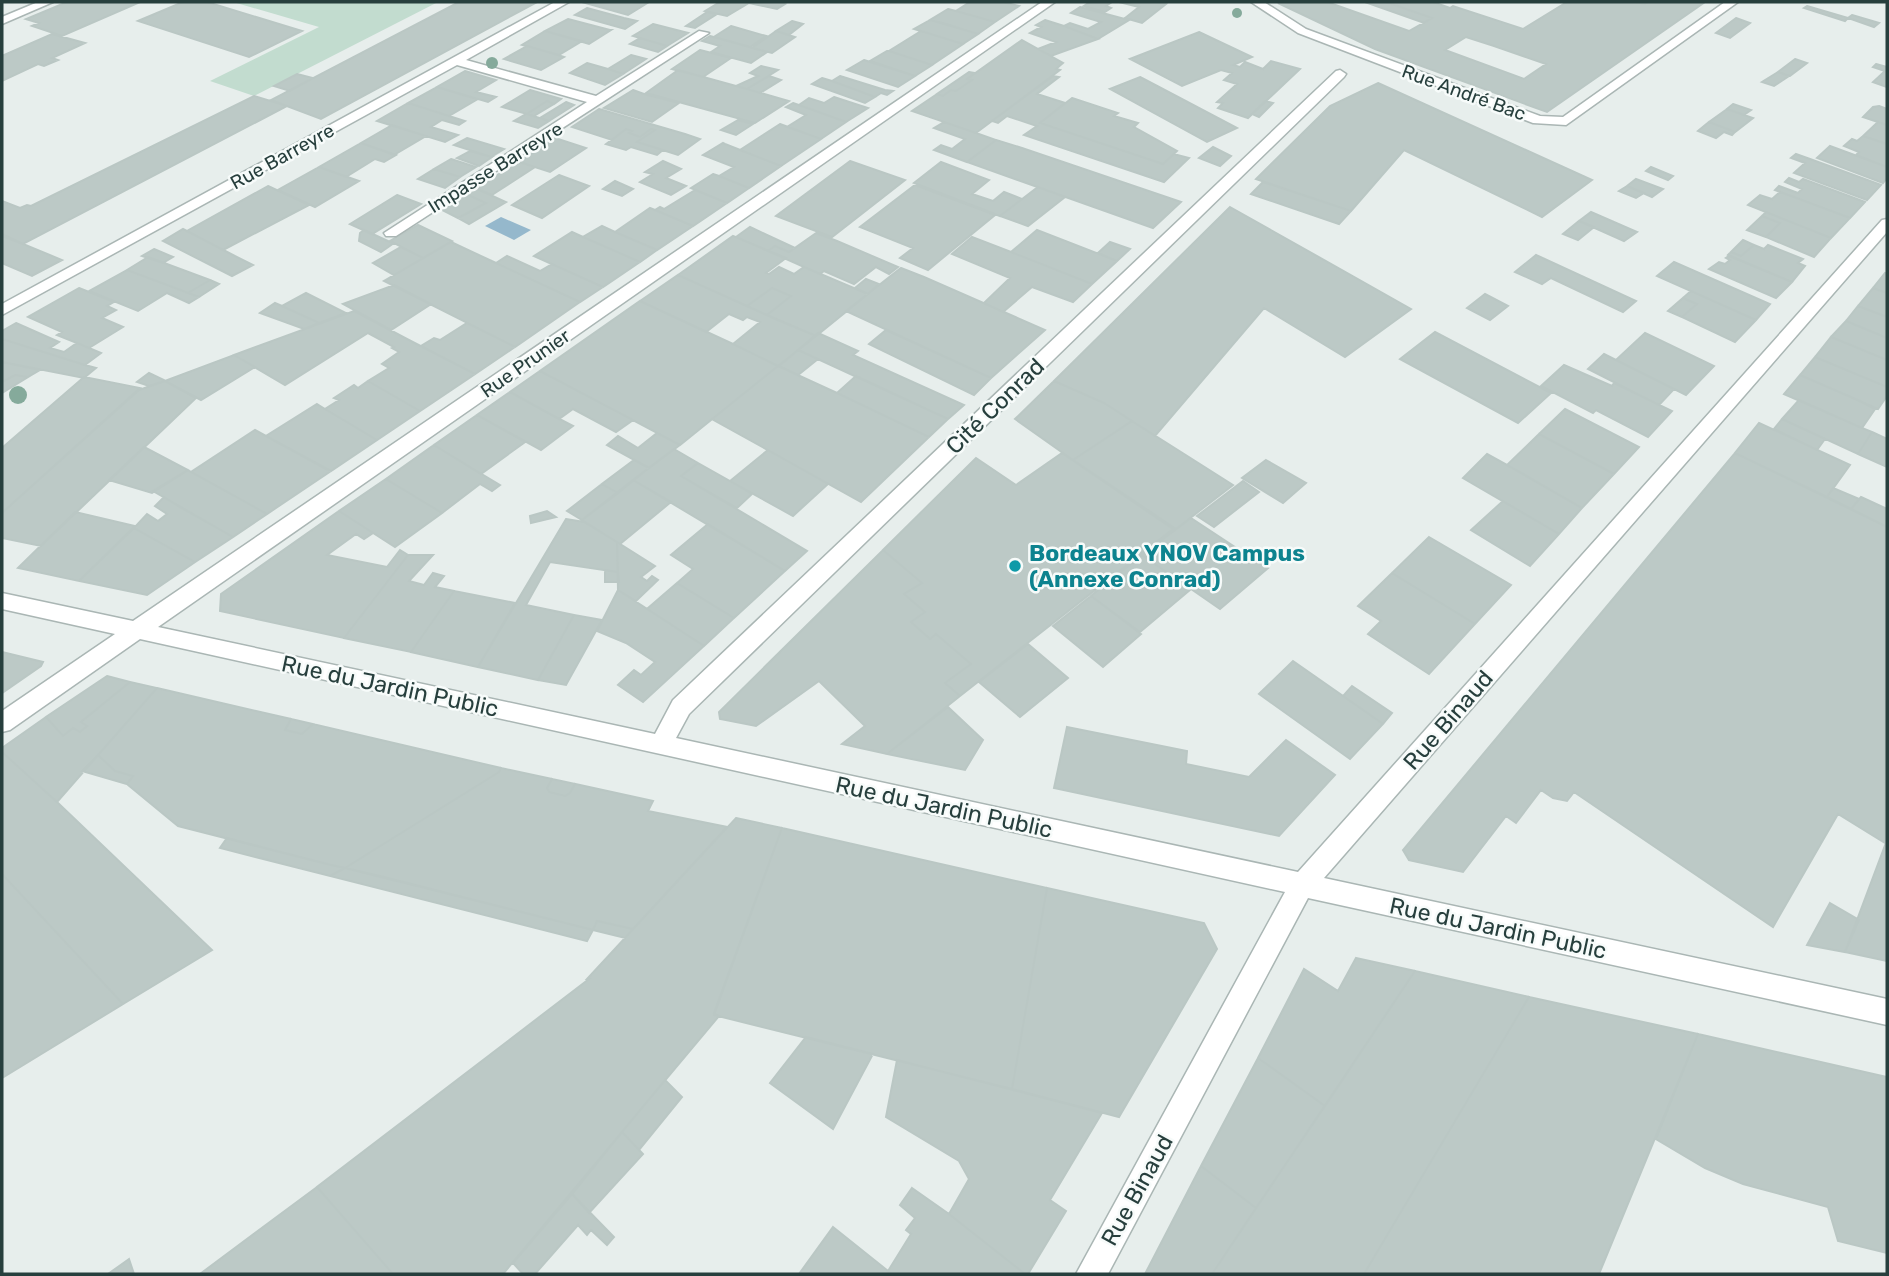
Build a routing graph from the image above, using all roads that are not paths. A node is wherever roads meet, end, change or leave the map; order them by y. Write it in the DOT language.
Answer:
graph roads {
  1 [pos="47,2"];
  2 [pos="563,2"];
  3 [pos="1049,2"];
  4 [pos="1257,2"];
  5 [pos="1732,2"];
  6 [pos="2,21"];
  7 [pos="703,33"];
  8 [pos="455,61"];
  9 [pos="1340,74"];
  10 [pos="599,101"];
  11 [pos="1887,223"];
  12 [pos="391,233"];
  13 [pos="2,310"];
  14 [pos="2,601"];
  15 [pos="136,631"];
  16 [pos="2,723"];
  17 [pos="661,745"];
  18 [pos="1302,885"];
  19 [pos="1887,1012"];
  20 [pos="1091,1274"];
  1 -- 6 [label="street"];
  2 -- 8 [label="street, Rue Barreyre"];
  3 -- 15 [label="street, Rue Prunier"];
  4 -- 5 [label="street, Rue André Bac"];
  7 -- 10 [label="street, Impasse Barreyre"];
  8 -- 10 [label="street, Impasse Barreyre"];
  8 -- 13 [label="street, Rue Barreyre"];
  9 -- 17 [label="street, Cité Conrad"];
  10 -- 12 [label="street, Impasse Barreyre"];
  11 -- 18 [label="street, Rue Binaud"];
  14 -- 15 [label="street, Rue du Jardin Public"];
  15 -- 16 [label="street, Rue Prunier"];
  15 -- 17 [label="street, Rue du Jardin Public"];
  17 -- 18 [label="street, Rue du Jardin Public"];
  18 -- 19 [label="street, Rue du Jardin Public"];
  18 -- 20 [label="street, Rue Binaud"];
}
